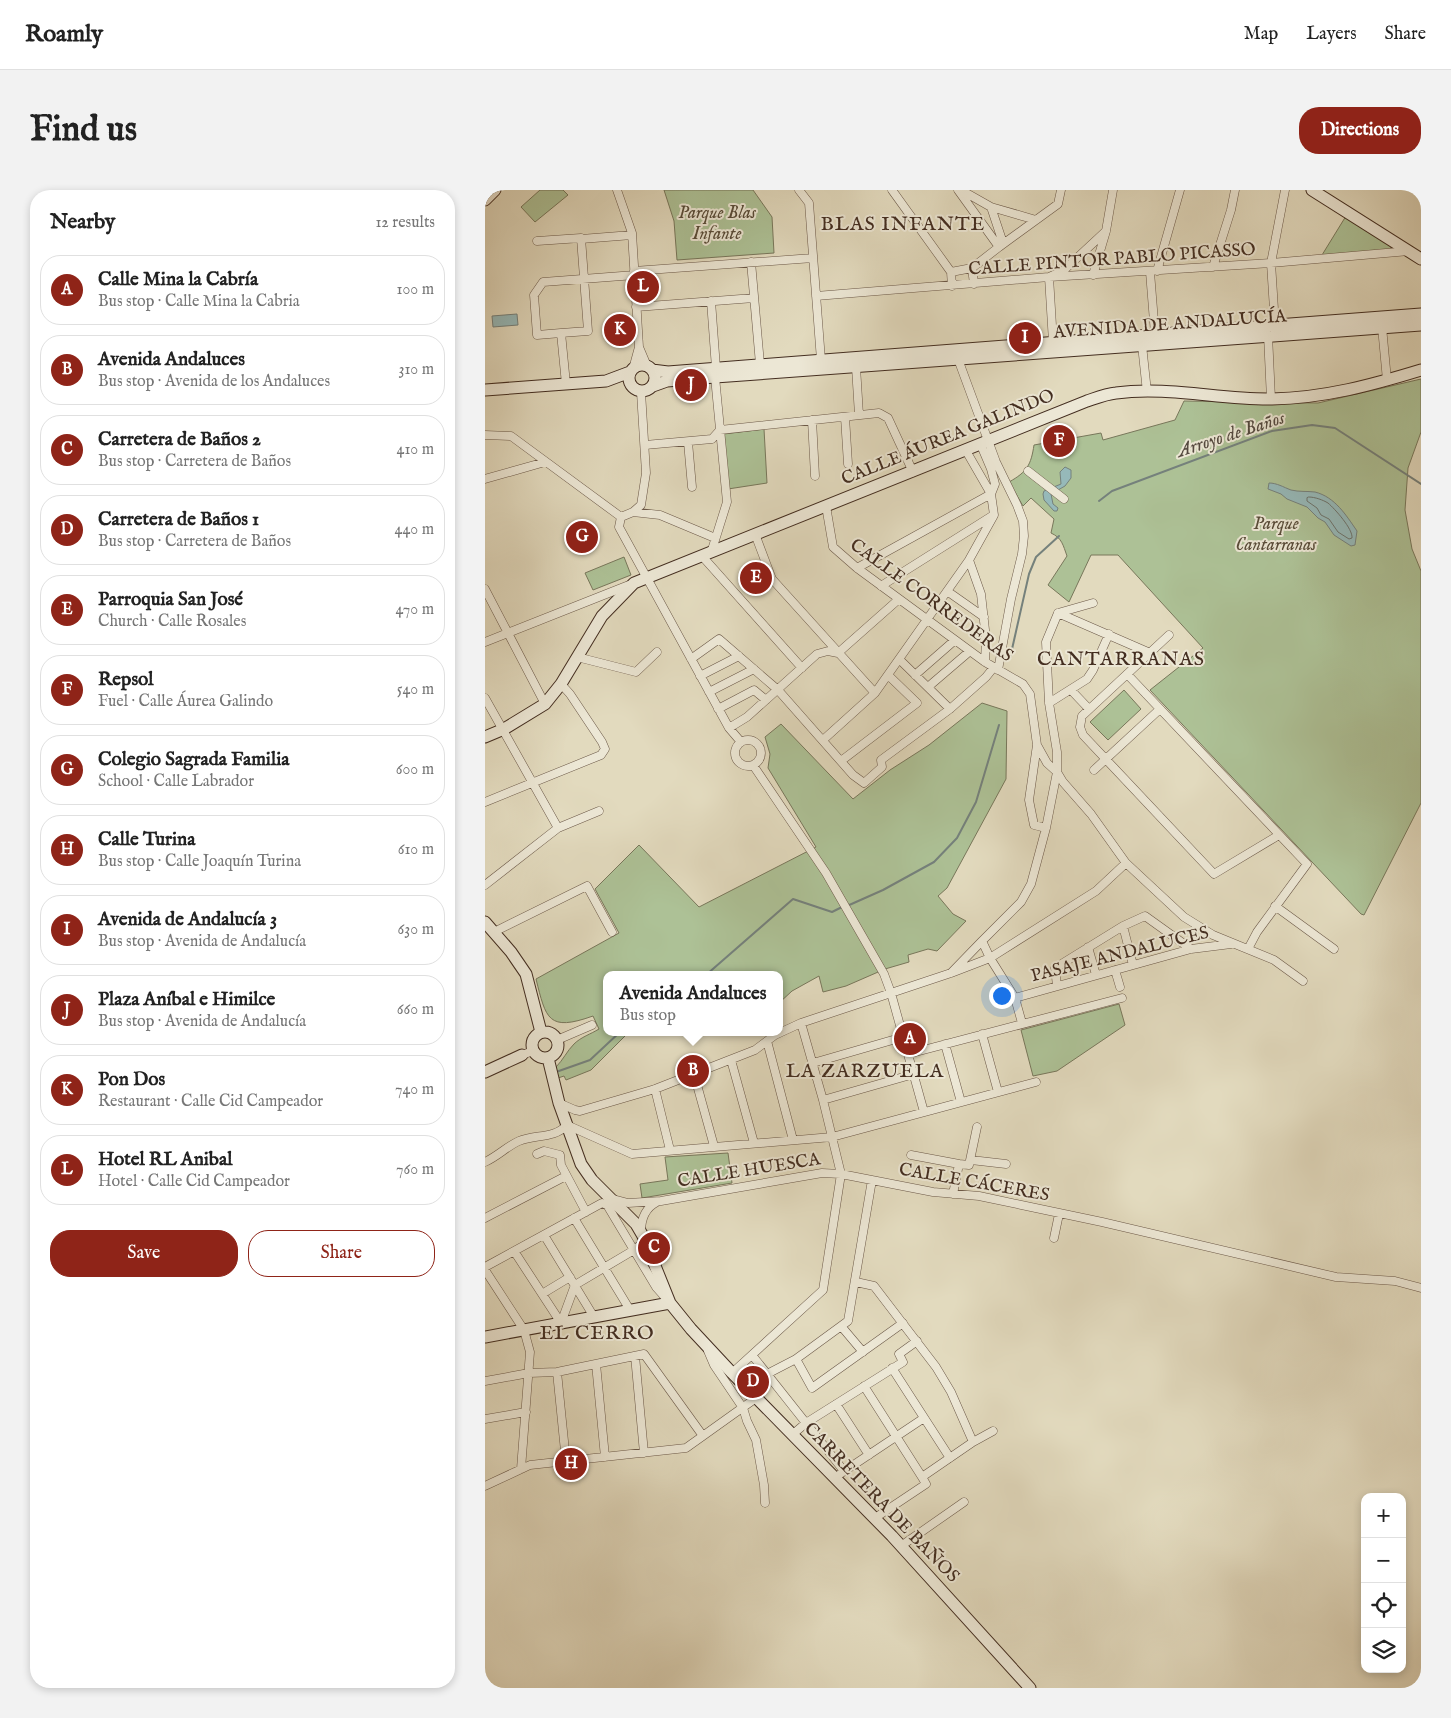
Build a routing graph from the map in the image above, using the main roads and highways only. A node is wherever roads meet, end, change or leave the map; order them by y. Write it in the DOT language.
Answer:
graph roads {
  1 [pos="495,190"];
  2 [pos="1313,190"];
  3 [pos="485,200"];
  4 [pos="1421,259"];
  5 [pos="1421,314"];
  6 [pos="1421,325"];
  7 [pos="650,368"];
  8 [pos="1421,370"];
  9 [pos="631,371"];
  10 [pos="716,372"];
  11 [pos="606,381"];
  12 [pos="653,386"];
  13 [pos="637,389"];
  14 [pos="485,390"];
  15 [pos="485,737"];
  16 [pos="485,922"];
  17 [pos="493,935"];
  18 [pos="541,1032"];
  19 [pos="522,1055"];
  20 [pos="548,1058"];
  21 [pos="485,1072"];
  22 [pos="670,1303"];
  23 [pos="485,1337"];
  24 [pos="1030,1688"];
  1 -- 3 [label="main road"];
  2 -- 4 [label="main road"];
  5 -- 10 [label="main road, AVENIDA DE ANDALUCÍA"];
  6 -- 10 [label="main road, AVENIDA DE ANDALUCÍA"];
  7 -- 9 [label="main road"];
  7 -- 10 [label="main road, AVENIDA DE ANDALUCÍA"];
  7 -- 12 [label="main road"];
  8 -- 15 [label="main road, CALLE ÁUREA GALINDO"];
  9 -- 11 [label="main road"];
  9 -- 13 [label="main road"];
  10 -- 12 [label="main road, AVENIDA DE ANDALUCÍA"];
  11 -- 13 [label="main road"];
  11 -- 14 [label="main road"];
  12 -- 13 [label="main road"];
  16 -- 17 [label="main road"];
  17 -- 18 [label="main road"];
  18 -- 20 [label="main road"];
  18 -- 20 [label="main road"];
  19 -- 21 [label="main road"];
  20 -- 22 [label="main road, CARRETERA DE BAÑOS"];
  22 -- 23 [label="main road"];
  22 -- 24 [label="main road, CARRETERA DE BAÑOS"];
}
